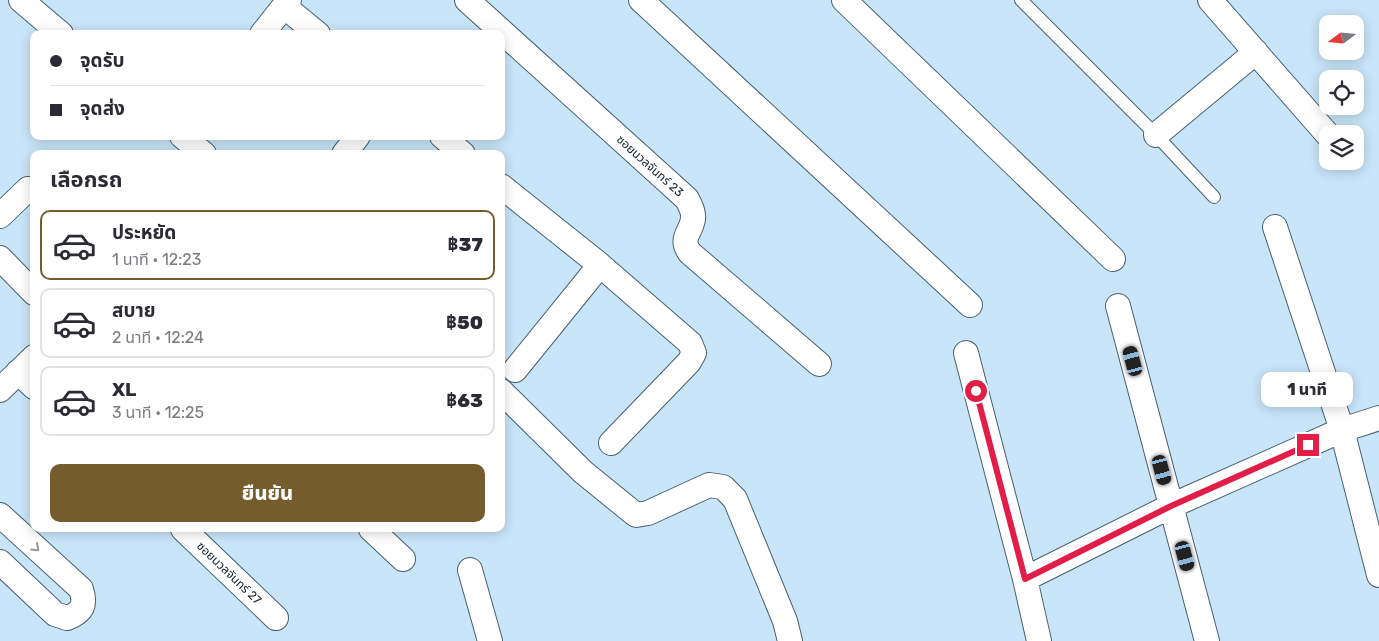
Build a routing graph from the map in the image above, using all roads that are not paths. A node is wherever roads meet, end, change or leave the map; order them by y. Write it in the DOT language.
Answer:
graph roads {
  1 [pos="21,0"];
  2 [pos="467,0"];
  3 [pos="641,0"];
  4 [pos="844,0"];
  5 [pos="1021,0"];
  6 [pos="1210,0"];
  7 [pos="287,4"];
  8 [pos="56,30"];
  9 [pos="265,30"];
  10 [pos="314,30"];
  11 [pos="500,30"];
  12 [pos="505,35"];
  13 [pos="1256,52"];
  14 [pos="1319,125"];
  15 [pos="1156,135"];
  16 [pos="187,140"];
  17 [pos="355,140"];
  18 [pos="447,140"];
  19 [pos="199,150"];
  20 [pos="347,150"];
  21 [pos="458,150"];
  22 [pos="28,189"];
  23 [pos="505,189"];
  24 [pos="1214,197"];
  25 [pos="0,216"];
  26 [pos="1276,227"];
  27 [pos="0,258"];
  28 [pos="1113,259"];
  29 [pos="600,265"];
  30 [pos="30,288"];
  31 [pos="970,305"];
  32 [pos="1118,306"];
  33 [pos="966,353"];
  34 [pos="819,364"];
  35 [pos="515,370"];
  36 [pos="29,372"];
  37 [pos="0,390"];
  38 [pos="505,395"];
  39 [pos="1379,418"];
  40 [pos="1342,430"];
  41 [pos="611,443"];
  42 [pos="1171,506"];
  43 [pos="0,515"];
  44 [pos="186,532"];
  45 [pos="374,532"];
  46 [pos="403,559"];
  47 [pos="0,562"];
  48 [pos="470,570"];
  49 [pos="1379,574"];
  50 [pos="1025,579"];
  51 [pos="276,618"];
  52 [pos="490,641"];
  53 [pos="790,641"];
  54 [pos="1040,641"];
  55 [pos="1207,641"];
  1 -- 8 [label="street"];
  2 -- 11 [label="street, ซอยนวลจันทร์ 23"];
  3 -- 31 [label="street"];
  4 -- 28 [label="street"];
  5 -- 15 [label="lane"];
  6 -- 13 [label="street"];
  7 -- 9 [label="street"];
  7 -- 10 [label="street"];
  12 -- 34 [label="street, ซอยนวลจันทร์ 23"];
  13 -- 14 [label="street"];
  13 -- 15 [label="street"];
  15 -- 24 [label="lane"];
  16 -- 19 [label="street"];
  17 -- 20 [label="street"];
  18 -- 21 [label="street"];
  22 -- 25 [label="street"];
  23 -- 29 [label="street"];
  26 -- 40 [label="street"];
  27 -- 30 [label="street"];
  29 -- 35 [label="street"];
  29 -- 41 [label="street"];
  32 -- 42 [label="street"];
  33 -- 50 [label="street"];
  36 -- 37 [label="street"];
  38 -- 53 [label="street"];
  39 -- 40 [label="street"];
  40 -- 42 [label="street"];
  40 -- 49 [label="street"];
  42 -- 50 [label="street"];
  42 -- 55 [label="street"];
  43 -- 47 [label="street, one-way"];
  44 -- 51 [label="street, ซอยนวลจันทร์ 27"];
  45 -- 46 [label="street"];
  48 -- 52 [label="street"];
  50 -- 54 [label="street"];
}
